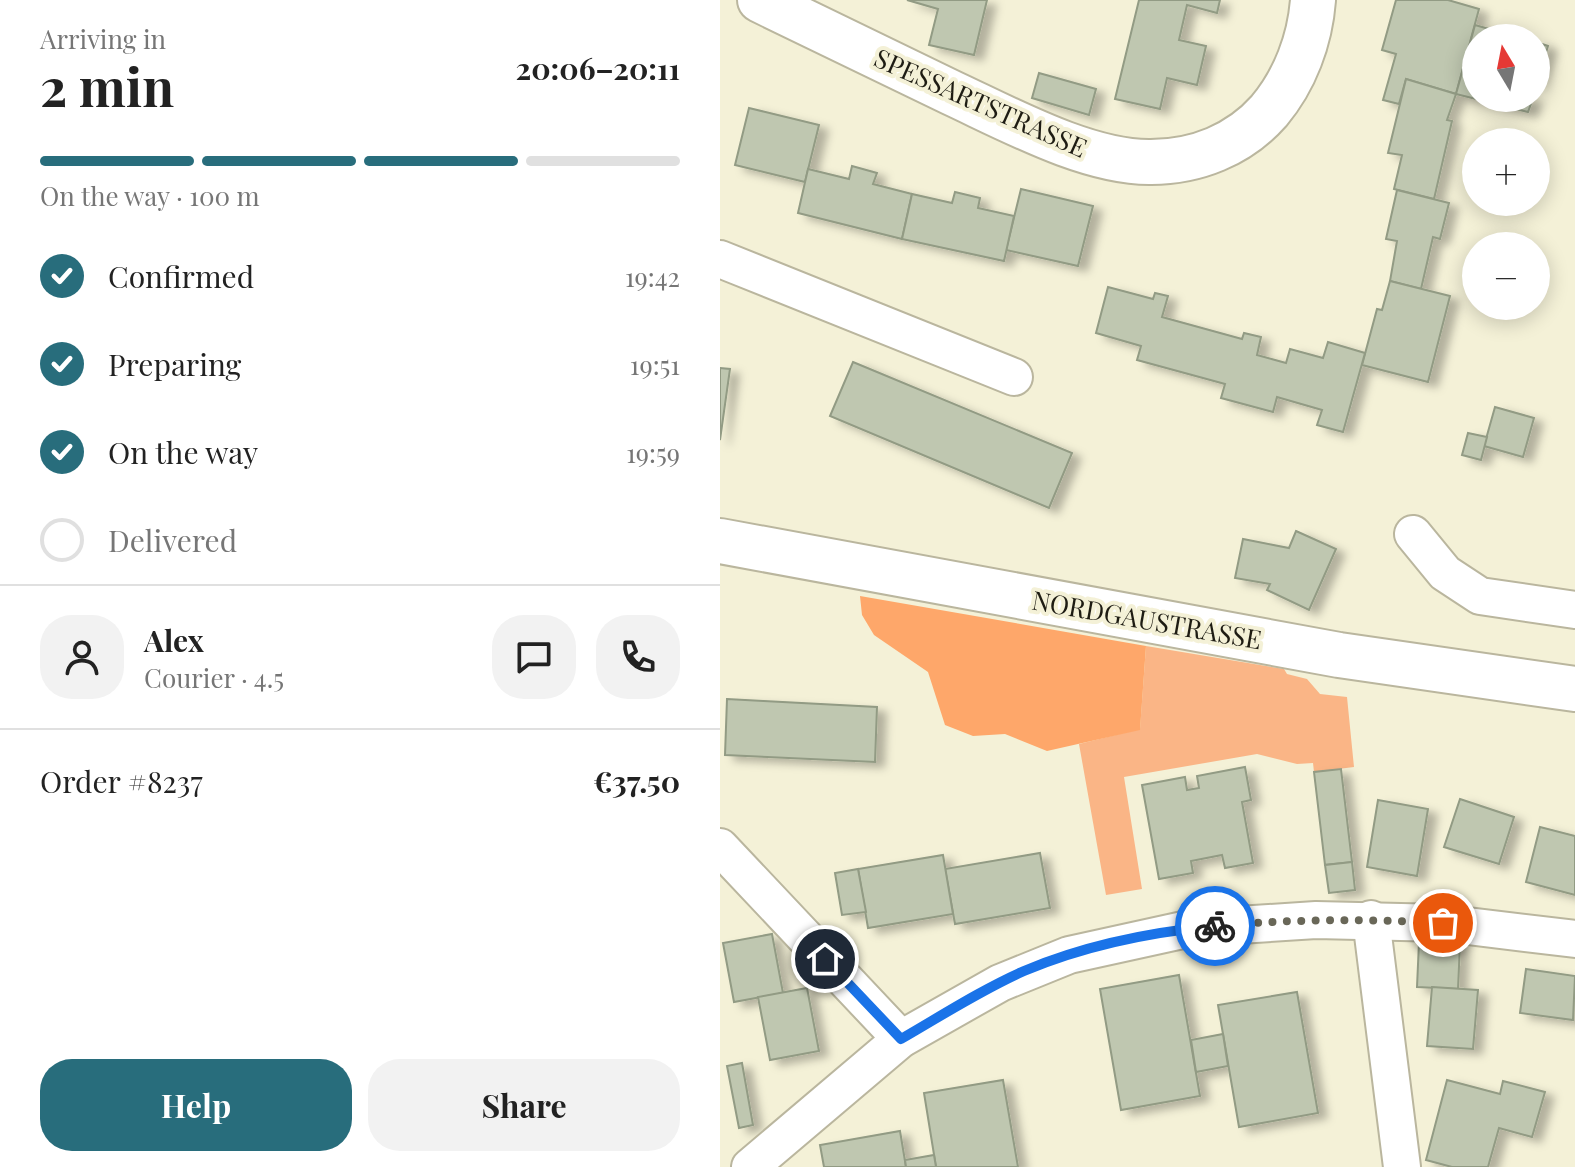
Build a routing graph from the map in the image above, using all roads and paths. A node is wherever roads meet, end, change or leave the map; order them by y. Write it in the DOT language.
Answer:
graph roads {
  1 [pos="760,0"];
  2 [pos="1313,0"];
  3 [pos="720,259"];
  4 [pos="1014,377"];
  5 [pos="1413,534"];
  6 [pos="720,541"];
  7 [pos="1575,610"];
  8 [pos="1575,689"];
  9 [pos="720,847"];
  10 [pos="1371,919"];
  11 [pos="1575,939"];
  12 [pos="901,1039"];
  13 [pos="750,1167"];
  14 [pos="1402,1167"];
  1 -- 2 [label="main road, SPESSARTSTRASSE"];
  3 -- 4 [label="street"];
  5 -- 7 [label="street"];
  6 -- 8 [label="main road, NORDGAUSTRASSE"];
  9 -- 12 [label="street"];
  10 -- 11 [label="street"];
  10 -- 12 [label="street"];
  10 -- 14 [label="street"];
  12 -- 13 [label="street"];
}
